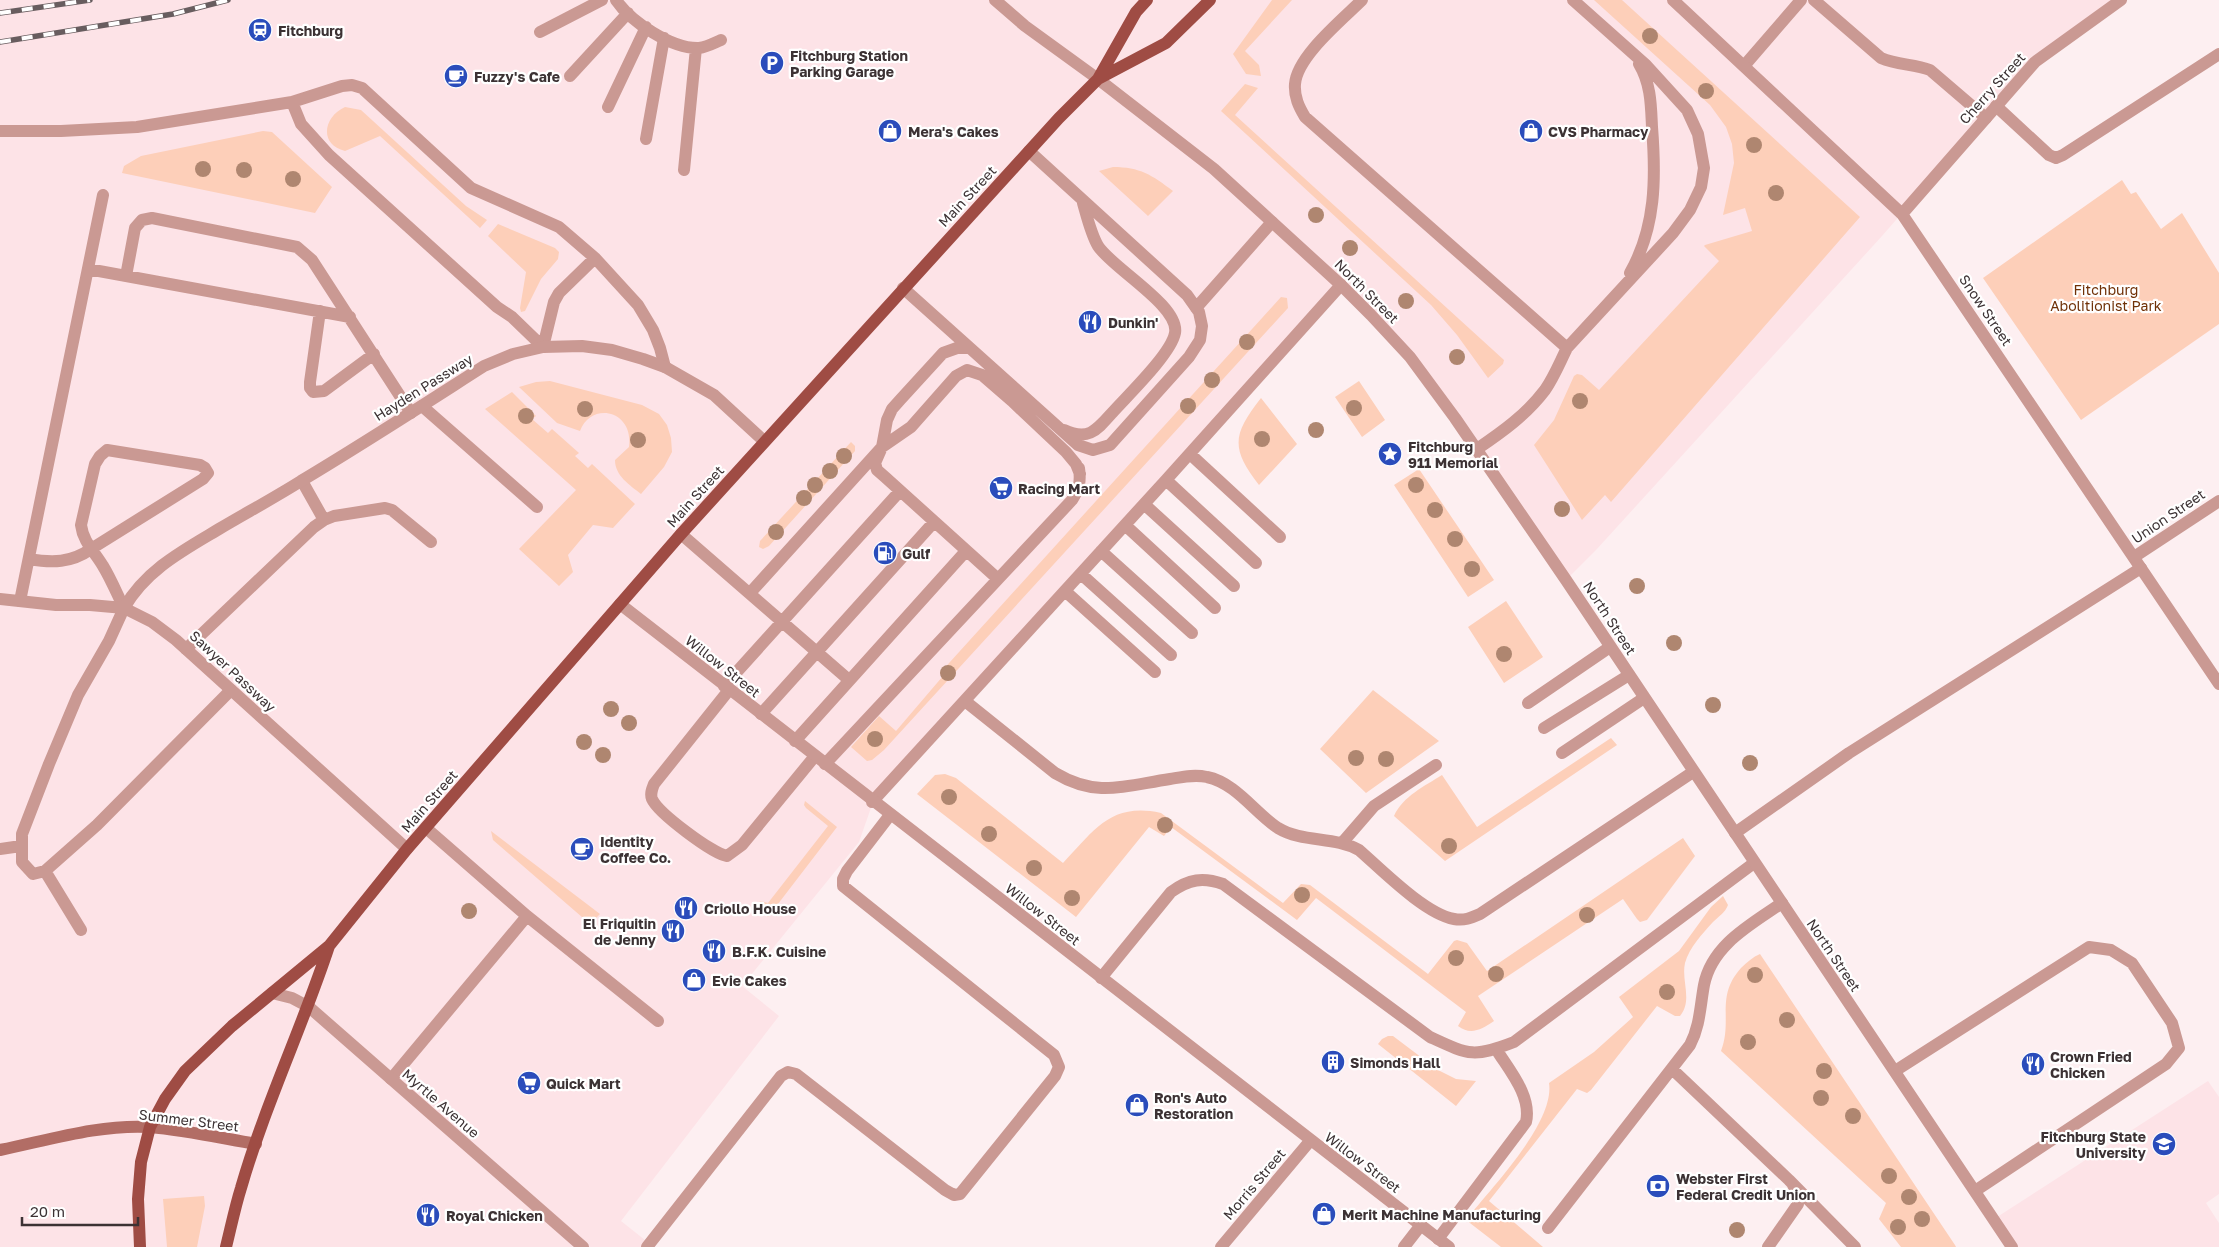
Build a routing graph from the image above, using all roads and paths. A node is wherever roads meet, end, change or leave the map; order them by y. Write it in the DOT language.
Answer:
graph roads {
  1 [pos="602,0"];
  2 [pos="616,0"];
  3 [pos="995,0"];
  4 [pos="1147,0"];
  5 [pos="1210,0"];
  6 [pos="1362,0"];
  7 [pos="1573,0"];
  8 [pos="1673,0"];
  9 [pos="1801,0"];
  10 [pos="1814,0"];
  11 [pos="2121,0"];
  12 [pos="628,13"];
  13 [pos="646,27"];
  14 [pos="540,32"];
  15 [pos="664,38"];
  16 [pos="721,40"];
  17 [pos="696,48"];
  18 [pos="1632,54"];
  19 [pos="2219,54"];
  20 [pos="1744,66"];
  21 [pos="570,76"];
  22 [pos="1098,79"];
  23 [pos="292,102"];
  24 [pos="1996,106"];
  25 [pos="608,107"];
  26 [pos="1986,118"];
  27 [pos="0,131"];
  28 [pos="646,139"];
  29 [pos="1029,151"];
  30 [pos="684,170"];
  31 [pos="103,195"];
  32 [pos="1082,200"];
  33 [pos="1902,214"];
  34 [pos="1272,222"];
  35 [pos="595,258"];
  36 [pos="88,269"];
  37 [pos="126,276"];
  38 [pos="1341,285"];
  39 [pos="903,288"];
  40 [pos="1606,307"];
  41 [pos="1196,308"];
  42 [pos="320,311"];
  43 [pos="350,317"];
  44 [pos="543,347"];
  45 [pos="970,348"];
  46 [pos="1567,348"];
  47 [pos="374,354"];
  48 [pos="665,367"];
  49 [pos="416,409"];
  50 [pos="1057,427"];
  51 [pos="764,441"];
  52 [pos="882,447"];
  53 [pos="1476,449"];
  54 [pos="1190,454"];
  55 [pos="1080,474"];
  56 [pos="1166,480"];
  57 [pos="302,481"];
  58 [pos="900,492"];
  59 [pos="2219,501"];
  60 [pos="1144,504"];
  61 [pos="537,507"];
  62 [pos="324,520"];
  63 [pos="934,522"];
  64 [pos="1125,525"];
  65 [pos="681,534"];
  66 [pos="1280,537"];
  67 [pos="431,542"];
  68 [pos="91,549"];
  69 [pos="966,551"];
  70 [pos="1101,551"];
  71 [pos="29,559"];
  72 [pos="1256,563"];
  73 [pos="2138,563"];
  74 [pos="1081,574"];
  75 [pos="998,580"];
  76 [pos="1234,586"];
  77 [pos="1065,591"];
  78 [pos="750,594"];
  79 [pos="0,599"];
  80 [pos="20,601"];
  81 [pos="620,604"];
  82 [pos="124,608"];
  83 [pos="1215,608"];
  84 [pos="782,622"];
  85 [pos="1192,633"];
  86 [pos="1610,646"];
  87 [pos="186,649"];
  88 [pos="817,652"];
  89 [pos="1171,656"];
  90 [pos="1155,672"];
  91 [pos="1629,675"];
  92 [pos="849,680"];
  93 [pos="2219,684"];
  94 [pos="727,688"];
  95 [pos="231,690"];
  96 [pos="1644,698"];
  97 [pos="965,701"];
  98 [pos="1528,703"];
  99 [pos="761,714"];
  100 [pos="1544,728"];
  101 [pos="795,740"];
  102 [pos="1562,753"];
  103 [pos="820,760"];
  104 [pos="1436,765"];
  105 [pos="1693,772"];
  106 [pos="872,802"];
  107 [pos="890,815"];
  108 [pos="426,828"];
  109 [pos="1734,833"];
  110 [pos="1342,843"];
  111 [pos="21,846"];
  112 [pos="0,849"];
  113 [pos="407,849"];
  114 [pos="1754,863"];
  115 [pos="46,871"];
  116 [pos="1782,903"];
  117 [pos="527,916"];
  118 [pos="81,930"];
  119 [pos="329,946"];
  120 [pos="1101,978"];
  121 [pos="272,993"];
  122 [pos="309,1007"];
  123 [pos="658,1021"];
  124 [pos="1496,1049"];
  125 [pos="1672,1069"];
  126 [pos="1894,1071"];
  127 [pos="391,1079"];
  128 [pos="150,1127"];
  129 [pos="1310,1141"];
  130 [pos="256,1144"];
  131 [pos="0,1150"];
  132 [pos="1792,1183"];
  133 [pos="1975,1191"];
  134 [pos="1420,1225"];
  135 [pos="1548,1228"];
  136 [pos="1438,1238"];
  137 [pos="140,1247"];
  138 [pos="226,1247"];
  139 [pos="583,1247"];
  140 [pos="647,1247"];
  141 [pos="1221,1247"];
  142 [pos="1404,1247"];
  143 [pos="1449,1247"];
  144 [pos="1768,1247"];
  145 [pos="1855,1247"];
  146 [pos="2012,1247"];
  1 -- 14 [label="street"];
  2 -- 12 [label="street"];
  3 -- 22 [label="street, North Street"];
  4 -- 22 [label="main road, Main Street"];
  5 -- 22 [label="main road, Main Street"];
  6 -- 46 [label="street"];
  7 -- 18 [label="street"];
  8 -- 20 [label="street, Snow Street"];
  9 -- 20 [label="street"];
  10 -- 26 [label="street"];
  11 -- 24 [label="street, Cherry Street"];
  12 -- 13 [label="street"];
  12 -- 21 [label="street"];
  13 -- 15 [label="street"];
  13 -- 25 [label="street"];
  15 -- 17 [label="street"];
  15 -- 28 [label="street"];
  16 -- 17 [label="street"];
  17 -- 30 [label="street"];
  18 -- 40 [label="street"];
  18 -- 40 [label="street"];
  19 -- 24 [label="street"];
  20 -- 33 [label="street, Snow Street"];
  22 -- 29 [label="main road, Main Street"];
  22 -- 34 [label="street, North Street"];
  23 -- 27 [label="street"];
  23 -- 35 [label="street"];
  23 -- 44 [label="street"];
  24 -- 26 [label="street, Cherry Street"];
  26 -- 33 [label="street, Cherry Street"];
  29 -- 32 [label="street"];
  29 -- 39 [label="main road, Main Street"];
  31 -- 36 [label="street"];
  32 -- 41 [label="street"];
  32 -- 50 [label="street"];
  33 -- 73 [label="street, Snow Street"];
  34 -- 38 [label="street, North Street"];
  34 -- 41 [label="street"];
  35 -- 44 [label="street"];
  35 -- 48 [label="street"];
  36 -- 37 [label="street"];
  36 -- 71 [label="street"];
  37 -- 42 [label="street"];
  37 -- 43 [label="street"];
  38 -- 53 [label="street, North Street"];
  38 -- 54 [label="street"];
  39 -- 45 [label="street"];
  39 -- 51 [label="main road, Main Street"];
  40 -- 46 [label="street"];
  41 -- 50 [label="street"];
  42 -- 43 [label="street"];
  42 -- 47 [label="street"];
  43 -- 47 [label="street"];
  44 -- 48 [label="street, Hayden Passway"];
  44 -- 49 [label="street, Hayden Passway"];
  45 -- 50 [label="street"];
  45 -- 52 [label="street"];
  46 -- 53 [label="street"];
  47 -- 49 [label="street"];
  48 -- 51 [label="street, Hayden Passway"];
  49 -- 57 [label="street, Hayden Passway"];
  49 -- 61 [label="street"];
  50 -- 55 [label="street"];
  51 -- 65 [label="main road, Main Street"];
  52 -- 55 [label="street"];
  52 -- 58 [label="street"];
  52 -- 78 [label="street"];
  53 -- 86 [label="street, North Street"];
  54 -- 56 [label="street"];
  54 -- 66 [label="street"];
  55 -- 75 [label="street"];
  56 -- 60 [label="street"];
  56 -- 72 [label="street"];
  57 -- 62 [label="street"];
  57 -- 82 [label="street, Hayden Passway"];
  58 -- 63 [label="street"];
  58 -- 84 [label="street"];
  59 -- 73 [label="street, Union Street"];
  60 -- 64 [label="street"];
  60 -- 76 [label="street"];
  62 -- 67 [label="street"];
  62 -- 87 [label="street"];
  63 -- 69 [label="street"];
  63 -- 88 [label="street"];
  64 -- 70 [label="street"];
  64 -- 83 [label="street"];
  65 -- 78 [label="street"];
  65 -- 81 [label="main road, Main Street"];
  68 -- 68 [label="street"];
  68 -- 71 [label="street"];
  68 -- 82 [label="street"];
  69 -- 75 [label="street"];
  69 -- 92 [label="street"];
  70 -- 74 [label="street"];
  70 -- 85 [label="street"];
  71 -- 80 [label="street"];
  73 -- 93 [label="street, Snow Street"];
  73 -- 109 [label="street, Union Street"];
  74 -- 77 [label="street"];
  74 -- 89 [label="street"];
  75 -- 103 [label="street"];
  77 -- 90 [label="street"];
  77 -- 97 [label="street"];
  78 -- 84 [label="street"];
  79 -- 80 [label="street, Sawyer Passway"];
  80 -- 82 [label="street, Sawyer Passway"];
  81 -- 94 [label="street, Willow Street"];
  81 -- 108 [label="main road, Main Street"];
  82 -- 87 [label="street, Sawyer Passway"];
  82 -- 111 [label="street, Hayden Passway"];
  84 -- 88 [label="street"];
  84 -- 94 [label="street"];
  86 -- 91 [label="street, North Street"];
  86 -- 98 [label="street"];
  87 -- 95 [label="street, Sawyer Passway"];
  88 -- 92 [label="street"];
  88 -- 99 [label="street"];
  91 -- 96 [label="street, North Street"];
  91 -- 100 [label="street"];
  92 -- 101 [label="street"];
  94 -- 99 [label="street, Willow Street"];
  94 -- 103 [label="street"];
  95 -- 113 [label="street, Sawyer Passway"];
  95 -- 115 [label="street"];
  96 -- 102 [label="street"];
  96 -- 105 [label="street, North Street"];
  97 -- 106 [label="street"];
  97 -- 110 [label="street"];
  99 -- 101 [label="street, Willow Street"];
  101 -- 103 [label="street, Willow Street"];
  103 -- 106 [label="street, Willow Street"];
  104 -- 110 [label="street"];
  105 -- 109 [label="street, North Street"];
  105 -- 110 [label="street"];
  106 -- 107 [label="street, Willow Street"];
  107 -- 120 [label="street, Willow Street"];
  107 -- 140 [label="street"];
  108 -- 113 [label="main road, Main Street"];
  108 -- 117 [label="street"];
  109 -- 114 [label="street, North Street"];
  111 -- 112 [label="street"];
  111 -- 115 [label="street"];
  113 -- 119 [label="main road, Main Street"];
  114 -- 116 [label="street, North Street"];
  114 -- 124 [label="street"];
  115 -- 118 [label="street"];
  116 -- 125 [label="street"];
  116 -- 126 [label="street, North Street"];
  117 -- 123 [label="street"];
  117 -- 127 [label="street"];
  119 -- 121 [label="main road, Main Street"];
  119 -- 122 [label="main road, Main Street"];
  120 -- 124 [label="street"];
  120 -- 129 [label="street, Willow Street"];
  121 -- 122 [label="street, Myrtle Avenue"];
  121 -- 128 [label="main road, Main Street"];
  122 -- 127 [label="street, Myrtle Avenue"];
  122 -- 130 [label="main road, Main Street"];
  124 -- 136 [label="street"];
  125 -- 132 [label="street"];
  125 -- 135 [label="street"];
  126 -- 133 [label="street, North Street"];
  126 -- 133 [label="street"];
  127 -- 139 [label="street, Myrtle Avenue"];
  128 -- 130 [label="main road, Summer Street"];
  128 -- 131 [label="main road, Summer Street"];
  128 -- 137 [label="main road, Main Street"];
  129 -- 134 [label="street, Willow Street"];
  129 -- 141 [label="street, Morris Street"];
  130 -- 138 [label="main road, Main Street"];
  132 -- 144 [label="street"];
  132 -- 145 [label="street"];
  133 -- 146 [label="street, North Street"];
  134 -- 136 [label="street, Willow Street"];
  134 -- 142 [label="street"];
  136 -- 143 [label="street, Willow Street"];
}
